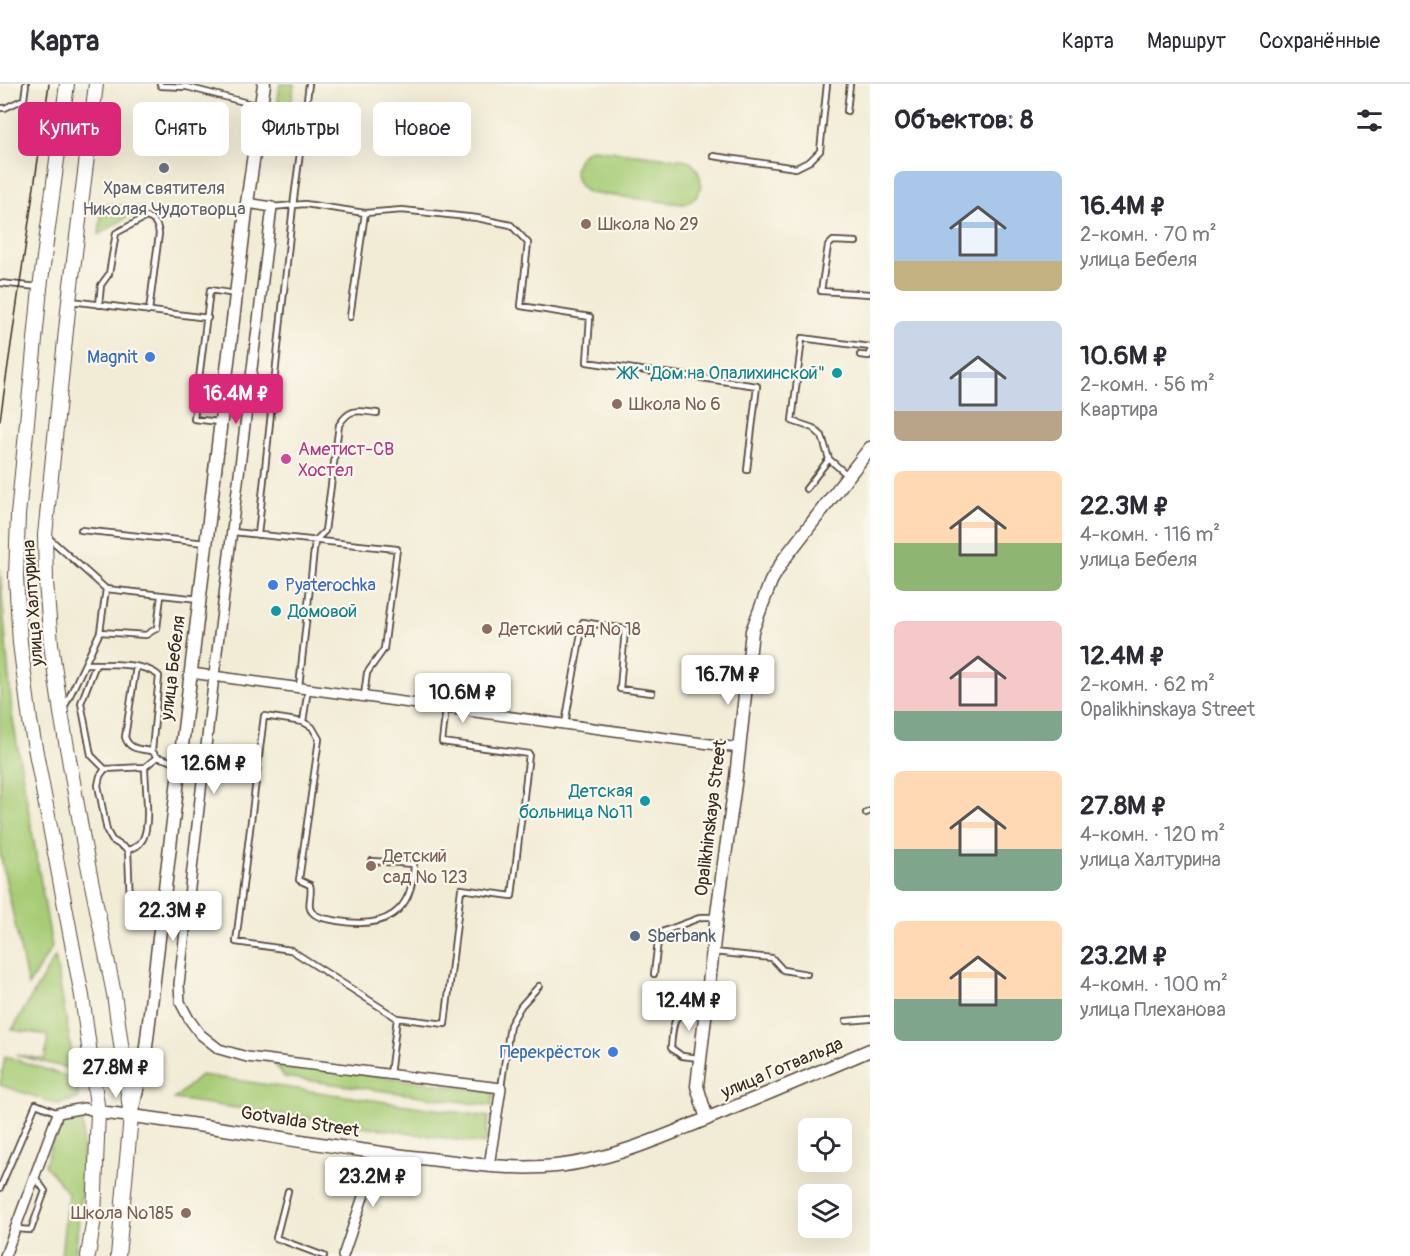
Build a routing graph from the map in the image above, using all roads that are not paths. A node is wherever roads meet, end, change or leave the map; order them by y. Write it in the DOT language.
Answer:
graph roads {
  1 [pos="26,84"];
  2 [pos="68,84"];
  3 [pos="96,84"];
  4 [pos="160,84"];
  5 [pos="264,84"];
  6 [pos="309,84"];
  7 [pos="827,84"];
  8 [pos="850,84"];
  9 [pos="188,85"];
  10 [pos="244,102"];
  11 [pos="262,102"];
  12 [pos="0,108"];
  13 [pos="847,111"];
  14 [pos="254,156"];
  15 [pos="713,156"];
  16 [pos="248,203"];
  17 [pos="293,206"];
  18 [pos="272,207"];
  19 [pos="364,213"];
  20 [pos="856,242"];
  21 [pos="0,283"];
  22 [pos="40,288"];
  23 [pos="237,294"];
  24 [pos="870,294"];
  25 [pos="69,301"];
  26 [pos="99,305"];
  27 [pos="149,311"];
  28 [pos="350,317"];
  29 [pos="208,318"];
  30 [pos="870,349"];
  31 [pos="860,355"];
  32 [pos="660,373"];
  33 [pos="666,373"];
  34 [pos="377,413"];
  35 [pos="221,422"];
  36 [pos="870,448"];
  37 [pos="829,459"];
  38 [pos="866,460"];
  39 [pos="747,470"];
  40 [pos="849,476"];
  41 [pos="806,489"];
  42 [pos="81,530"];
  43 [pos="233,532"];
  44 [pos="45,535"];
  45 [pos="258,535"];
  46 [pos="315,541"];
  47 [pos="206,543"];
  48 [pos="106,589"];
  49 [pos="160,596"];
  50 [pos="199,599"];
  51 [pos="100,632"];
  52 [pos="86,664"];
  53 [pos="96,664"];
  54 [pos="136,667"];
  55 [pos="191,672"];
  56 [pos="214,676"];
  57 [pos="303,688"];
  58 [pos="652,693"];
  59 [pos="364,696"];
  60 [pos="446,708"];
  61 [pos="61,713"];
  62 [pos="303,722"];
  63 [pos="565,724"];
  64 [pos="739,748"];
  65 [pos="152,751"];
  66 [pos="157,758"];
  67 [pos="179,763"];
  68 [pos="145,767"];
  69 [pos="105,769"];
  70 [pos="128,850"];
  71 [pos="372,861"];
  72 [pos="130,903"];
  73 [pos="717,918"];
  74 [pos="714,952"];
  75 [pos="654,974"];
  76 [pos="807,974"];
  77 [pos="539,986"];
  78 [pos="707,1011"];
  79 [pos="397,1018"];
  80 [pos="870,1019"];
  81 [pos="846,1021"];
  82 [pos="870,1050"];
  83 [pos="700,1058"];
  84 [pos="390,1075"];
  85 [pos="501,1088"];
  86 [pos="98,1112"];
  87 [pos="58,1113"];
  88 [pos="131,1116"];
  89 [pos="707,1119"];
  90 [pos="375,1152"];
  91 [pos="489,1166"];
  92 [pos="35,1177"];
  93 [pos="367,1185"];
  94 [pos="0,1188"];
  95 [pos="385,1188"];
  96 [pos="288,1191"];
  97 [pos="16,1229"];
  98 [pos="5,1256"];
  99 [pos="88,1256"];
  100 [pos="118,1256"];
  101 [pos="324,1256"];
  102 [pos="343,1256"];
  1 -- 12 [label="lane"];
  2 -- 22 [label="main road, улица Халтурина"];
  3 -- 25 [label="main road, улица Халтурина"];
  4 -- 9 [label="lane"];
  5 -- 11 [label="main road, улица Бебеля"];
  6 -- 17 [label="lane"];
  7 -- 15 [label="lane"];
  8 -- 13 [label="lane"];
  9 -- 10 [label="lane"];
  14 -- 16 [label="main road, улица Бебеля"];
  16 -- 18 [label="street"];
  16 -- 23 [label="main road, улица Бебеля"];
  17 -- 18 [label="lane"];
  17 -- 19 [label="lane"];
  17 -- 45 [label="lane"];
  18 -- 43 [label="street"];
  19 -- 28 [label="lane"];
  19 -- 32 [label="lane"];
  20 -- 24 [label="lane"];
  21 -- 22 [label="lane"];
  22 -- 86 [label="main road, улица Халтурина"];
  23 -- 29 [label="lane"];
  23 -- 35 [label="main road, улица Бебеля"];
  25 -- 26 [label="lane"];
  25 -- 44 [label="main road, улица Халтурина"];
  26 -- 27 [label="lane"];
  26 -- 27 [label="lane"];
  27 -- 29 [label="lane"];
  29 -- 35 [label="lane"];
  30 -- 31 [label="lane"];
  30 -- 37 [label="lane"];
  33 -- 39 [label="lane"];
  34 -- 46 [label="lane"];
  35 -- 47 [label="main road, улица Бебеля"];
  36 -- 38 [label="main road, Opalikhinskaya Street"];
  37 -- 40 [label="lane"];
  37 -- 41 [label="lane"];
  38 -- 40 [label="main road, Opalikhinskaya Street"];
  40 -- 64 [label="main road, Opalikhinskaya Street"];
  42 -- 47 [label="lane"];
  43 -- 45 [label="lane"];
  43 -- 56 [label="street"];
  44 -- 48 [label="lane"];
  44 -- 61 [label="main road, улица Халтурина"];
  45 -- 46 [label="lane"];
  46 -- 57 [label="lane"];
  46 -- 59 [label="lane"];
  47 -- 50 [label="main road, улица Бебеля"];
  48 -- 49 [label="lane"];
  48 -- 51 [label="lane"];
  49 -- 50 [label="lane"];
  49 -- 51 [label="lane"];
  50 -- 55 [label="main road, улица Бебеля"];
  51 -- 52 [label="lane"];
  52 -- 53 [label="lane"];
  52 -- 61 [label="lane"];
  53 -- 54 [label="lane"];
  53 -- 69 [label="lane"];
  54 -- 65 [label="lane"];
  54 -- 65 [label="lane"];
  55 -- 56 [label="street"];
  55 -- 67 [label="main road, улица Бебеля"];
  56 -- 57 [label="street"];
  56 -- 84 [label="street"];
  57 -- 59 [label="street"];
  57 -- 62 [label="lane"];
  58 -- 63 [label="lane"];
  59 -- 60 [label="street"];
  60 -- 63 [label="street"];
  60 -- 79 [label="lane"];
  61 -- 88 [label="main road, улица Халтурина"];
  62 -- 71 [label="lane"];
  62 -- 79 [label="lane"];
  63 -- 64 [label="street"];
  64 -- 73 [label="main road, Opalikhinskaya Street"];
  65 -- 66 [label="lane"];
  66 -- 67 [label="lane"];
  66 -- 68 [label="lane"];
  67 -- 88 [label="main road, улица Бебеля"];
  68 -- 69 [label="lane"];
  68 -- 70 [label="lane"];
  69 -- 70 [label="lane"];
  70 -- 72 [label="lane"];
  73 -- 74 [label="main road, Opalikhinskaya Street"];
  73 -- 75 [label="lane"];
  74 -- 76 [label="lane"];
  74 -- 78 [label="main road, Opalikhinskaya Street"];
  77 -- 85 [label="lane"];
  78 -- 83 [label="main road, Opalikhinskaya Street"];
  78 -- 83 [label="lane"];
  79 -- 84 [label="lane"];
  80 -- 81 [label="lane"];
  82 -- 89 [label="main road, улица Готвальда"];
  83 -- 89 [label="main road, Opalikhinskaya Street"];
  84 -- 85 [label="street"];
  85 -- 91 [label="street"];
  86 -- 87 [label="street"];
  86 -- 88 [label="main road"];
  86 -- 99 [label="main road"];
  87 -- 92 [label="street"];
  87 -- 94 [label="lane"];
  88 -- 90 [label="main road, Gotvalda Street"];
  88 -- 100 [label="main road, улица Бебеля"];
  89 -- 91 [label="main road, Gotvalda Street"];
  90 -- 91 [label="main road, Gotvalda Street"];
  90 -- 93 [label="street"];
  92 -- 97 [label="street"];
  92 -- 97 [label="lane"];
  93 -- 95 [label="lane"];
  93 -- 102 [label="street"];
  96 -- 101 [label="lane"];
  97 -- 98 [label="street"];
}
